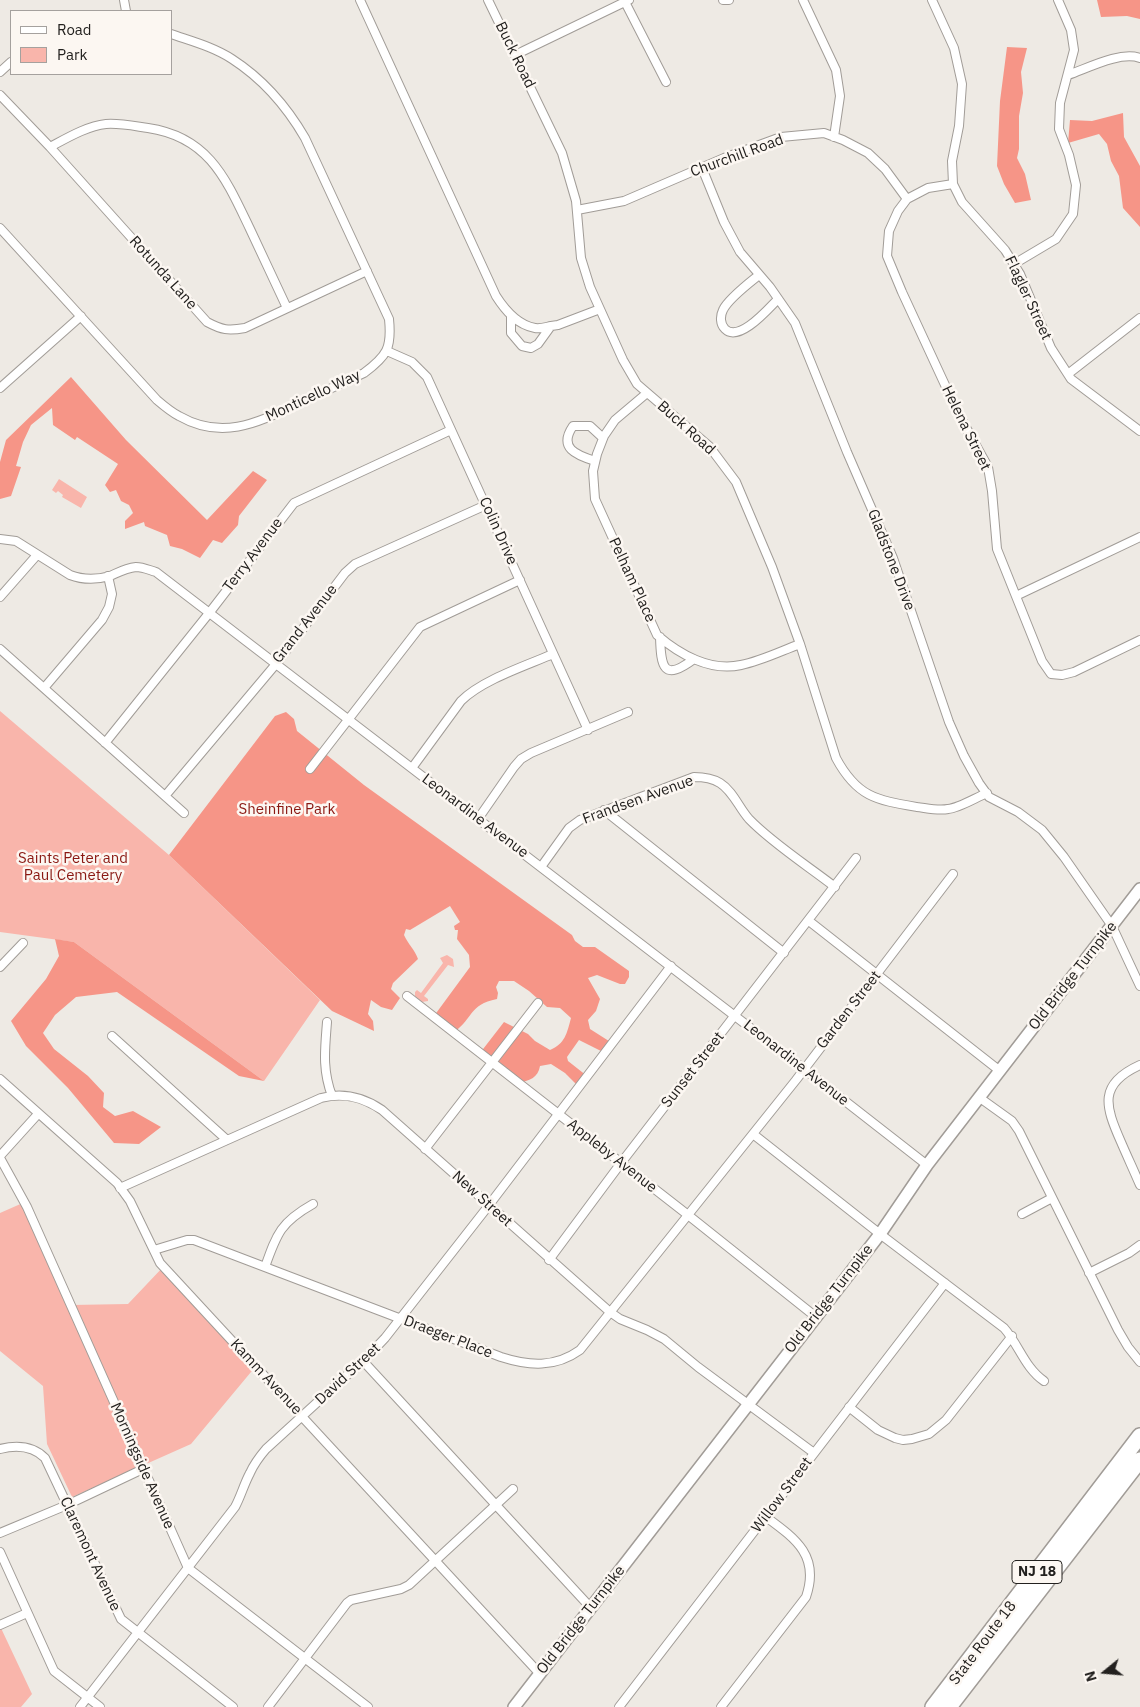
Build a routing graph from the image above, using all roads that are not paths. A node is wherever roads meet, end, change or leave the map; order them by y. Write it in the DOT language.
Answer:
graph roads {
  1 [pos="360,0"];
  2 [pos="488,0"];
  3 [pos="723,0"];
  4 [pos="729,0"];
  5 [pos="802,0"];
  6 [pos="932,0"];
  7 [pos="1058,0"];
  8 [pos="627,1"];
  9 [pos="172,34"];
  10 [pos="515,56"];
  11 [pos="1140,58"];
  12 [pos="10,63"];
  13 [pos="0,72"];
  14 [pos="1068,74"];
  15 [pos="666,82"];
  16 [pos="0,95"];
  17 [pos="834,137"];
  18 [pos="50,147"];
  19 [pos="702,168"];
  20 [pos="953,184"];
  21 [pos="907,199"];
  22 [pos="577,210"];
  23 [pos="0,228"];
  24 [pos="1014,264"];
  25 [pos="368,271"];
  26 [pos="759,275"];
  27 [pos="778,299"];
  28 [pos="287,308"];
  29 [pos="600,309"];
  30 [pos="81,316"];
  31 [pos="511,316"];
  32 [pos="1140,318"];
  33 [pos="551,326"];
  34 [pos="387,351"];
  35 [pos="1068,374"];
  36 [pos="0,388"];
  37 [pos="647,393"];
  38 [pos="451,430"];
  39 [pos="1140,431"];
  40 [pos="603,438"];
  41 [pos="595,461"];
  42 [pos="486,505"];
  43 [pos="1140,537"];
  44 [pos="0,539"];
  45 [pos="37,555"];
  46 [pos="108,576"];
  47 [pos="520,580"];
  48 [pos="1016,596"];
  49 [pos="0,597"];
  50 [pos="210,612"];
  51 [pos="660,637"];
  52 [pos="1140,640"];
  53 [pos="800,644"];
  54 [pos="0,649"];
  55 [pos="553,654"];
  56 [pos="694,659"];
  57 [pos="276,664"];
  58 [pos="44,688"];
  59 [pos="628,712"];
  60 [pos="348,719"];
  61 [pos="588,730"];
  62 [pos="105,743"];
  63 [pos="412,768"];
  64 [pos="310,769"];
  65 [pos="986,793"];
  66 [pos="165,796"];
  67 [pos="604,810"];
  68 [pos="184,813"];
  69 [pos="478,819"];
  70 [pos="856,858"];
  71 [pos="541,867"];
  72 [pos="954,874"];
  73 [pos="835,887"];
  74 [pos="1140,889"];
  75 [pos="809,921"];
  76 [pos="1112,926"];
  77 [pos="23,943"];
  78 [pos="784,952"];
  79 [pos="671,966"];
  80 [pos="0,968"];
  81 [pos="877,974"];
  82 [pos="1140,986"];
  83 [pos="407,996"];
  84 [pos="538,1003"];
  85 [pos="735,1016"];
  86 [pos="327,1022"];
  87 [pos="112,1036"];
  88 [pos="492,1062"];
  89 [pos="1140,1065"];
  90 [pos="804,1069"];
  91 [pos="1000,1070"];
  92 [pos="0,1079"];
  93 [pos="332,1096"];
  94 [pos="980,1098"];
  95 [pos="38,1114"];
  96 [pos="558,1114"];
  97 [pos="753,1134"];
  98 [pos="228,1140"];
  99 [pos="425,1149"];
  100 [pos="0,1157"];
  101 [pos="621,1163"];
  102 [pos="927,1165"];
  103 [pos="1140,1185"];
  104 [pos="120,1188"];
  105 [pos="1052,1198"];
  106 [pos="313,1204"];
  107 [pos="489,1205"];
  108 [pos="1022,1214"];
  109 [pos="688,1215"];
  110 [pos="880,1234"];
  111 [pos="1140,1245"];
  112 [pos="154,1250"];
  113 [pos="549,1260"];
  114 [pos="265,1267"];
  115 [pos="1089,1273"];
  116 [pos="945,1283"];
  117 [pos="610,1312"];
  118 [pos="816,1317"];
  119 [pos="400,1319"];
  120 [pos="1012,1336"];
  121 [pos="363,1361"];
  122 [pos="1140,1362"];
  123 [pos="1044,1381"];
  124 [pos="748,1404"];
  125 [pos="849,1407"];
  126 [pos="302,1417"];
  127 [pos="1140,1436"];
  128 [pos="0,1450"];
  129 [pos="814,1453"];
  130 [pos="1140,1460"];
  131 [pos="143,1469"];
  132 [pos="513,1489"];
  133 [pos="67,1505"];
  134 [pos="495,1505"];
  135 [pos="766,1516"];
  136 [pos="0,1533"];
  137 [pos="0,1552"];
  138 [pos="436,1561"];
  139 [pos="188,1568"];
  140 [pos="591,1608"];
  141 [pos="27,1613"];
  142 [pos="0,1625"];
  143 [pos="138,1633"];
  144 [pos="305,1658"];
  145 [pos="540,1674"];
  146 [pos="88,1697"];
  147 [pos="80,1707"];
  148 [pos="100,1707"];
  149 [pos="233,1707"];
  150 [pos="268,1707"];
  151 [pos="368,1707"];
  152 [pos="514,1707"];
  153 [pos="618,1707"];
  154 [pos="721,1707"];
  155 [pos="933,1707"];
  156 [pos="949,1707"];
  1 -- 31 [label="street"];
  2 -- 10 [label="street, Buck Road"];
  3 -- 4 [label="street"];
  5 -- 17 [label="street"];
  6 -- 20 [label="street, Flagler Street"];
  7 -- 14 [label="street"];
  8 -- 10 [label="street"];
  8 -- 15 [label="street"];
  9 -- 25 [label="street"];
  10 -- 22 [label="street, Buck Road"];
  11 -- 14 [label="street"];
  12 -- 13 [label="street"];
  14 -- 24 [label="street"];
  16 -- 18 [label="street, Rotunda Lane"];
  17 -- 19 [label="street, Churchill Road"];
  17 -- 21 [label="street, Churchill Road"];
  18 -- 28 [label="street, Rotunda Lane"];
  18 -- 28 [label="street"];
  19 -- 22 [label="street, Churchill Road"];
  19 -- 26 [label="street, Gladstone Drive"];
  20 -- 21 [label="street"];
  20 -- 24 [label="street, Flagler Street"];
  21 -- 48 [label="street, Helena Street"];
  22 -- 29 [label="street, Buck Road"];
  23 -- 30 [label="street, Monticello Way"];
  24 -- 35 [label="street, Flagler Street"];
  25 -- 28 [label="street, Rotunda Lane"];
  25 -- 34 [label="street"];
  26 -- 27 [label="street, Gladstone Drive"];
  26 -- 27 [label="street"];
  27 -- 65 [label="street, Gladstone Drive"];
  29 -- 33 [label="street"];
  29 -- 37 [label="street, Buck Road"];
  30 -- 34 [label="street, Monticello Way"];
  30 -- 36 [label="street"];
  31 -- 33 [label="street"];
  31 -- 33 [label="street"];
  32 -- 35 [label="street"];
  34 -- 38 [label="street, Colin Drive"];
  35 -- 39 [label="street, Flagler Street"];
  37 -- 40 [label="street, Pelham Place"];
  37 -- 53 [label="street, Buck Road"];
  38 -- 42 [label="street, Colin Drive"];
  38 -- 50 [label="street, Terry Avenue"];
  40 -- 41 [label="street, Pelham Place"];
  40 -- 41 [label="street"];
  41 -- 51 [label="street, Pelham Place"];
  42 -- 47 [label="street, Colin Drive"];
  42 -- 57 [label="street, Grand Avenue"];
  43 -- 48 [label="street"];
  44 -- 45 [label="street, Leonardine Avenue"];
  45 -- 46 [label="street, Leonardine Avenue"];
  45 -- 49 [label="street"];
  46 -- 50 [label="street, Leonardine Avenue"];
  46 -- 58 [label="street"];
  47 -- 55 [label="street, Colin Drive"];
  47 -- 60 [label="street"];
  48 -- 52 [label="street, Helena Street"];
  50 -- 57 [label="street, Leonardine Avenue"];
  50 -- 62 [label="street, Terry Avenue"];
  51 -- 56 [label="street, Pelham Place"];
  51 -- 56 [label="street"];
  53 -- 56 [label="street, Pelham Place"];
  53 -- 65 [label="street, Buck Road"];
  54 -- 58 [label="street"];
  55 -- 61 [label="street, Colin Drive"];
  55 -- 63 [label="street"];
  57 -- 60 [label="street, Leonardine Avenue"];
  57 -- 66 [label="street, Grand Avenue"];
  58 -- 62 [label="street"];
  59 -- 61 [label="street"];
  60 -- 63 [label="street, Leonardine Avenue"];
  60 -- 64 [label="street"];
  61 -- 69 [label="street"];
  62 -- 66 [label="street"];
  63 -- 69 [label="street, Leonardine Avenue"];
  65 -- 76 [label="street, Gladstone Drive"];
  66 -- 68 [label="street"];
  67 -- 71 [label="street, Frandsen Avenue"];
  67 -- 73 [label="street, Frandsen Avenue"];
  67 -- 78 [label="street"];
  69 -- 71 [label="street, Leonardine Avenue"];
  70 -- 73 [label="street, Sunset Street"];
  71 -- 79 [label="street, Leonardine Avenue"];
  72 -- 81 [label="street, Garden Street"];
  73 -- 75 [label="street, Sunset Street"];
  74 -- 76 [label="street, Old Bridge Turnpike"];
  75 -- 78 [label="street, Sunset Street"];
  75 -- 81 [label="street"];
  76 -- 82 [label="street, Gladstone Drive"];
  76 -- 91 [label="street, Old Bridge Turnpike"];
  77 -- 80 [label="street"];
  78 -- 85 [label="street, Sunset Street"];
  79 -- 85 [label="street, Leonardine Avenue"];
  79 -- 96 [label="street, David Street"];
  81 -- 90 [label="street, Garden Street"];
  81 -- 91 [label="street"];
  83 -- 88 [label="street, Appleby Avenue"];
  84 -- 88 [label="street"];
  85 -- 90 [label="street, Leonardine Avenue"];
  85 -- 101 [label="street, Sunset Street"];
  86 -- 93 [label="street"];
  87 -- 98 [label="street"];
  88 -- 96 [label="street, Appleby Avenue"];
  88 -- 99 [label="street"];
  89 -- 103 [label="street"];
  90 -- 97 [label="street, Garden Street"];
  90 -- 102 [label="street, Leonardine Avenue"];
  91 -- 94 [label="street, Old Bridge Turnpike"];
  92 -- 95 [label="street, Kamm Avenue"];
  93 -- 98 [label="street, New Street"];
  93 -- 99 [label="street, New Street"];
  94 -- 102 [label="street, Old Bridge Turnpike"];
  94 -- 105 [label="street"];
  95 -- 100 [label="street"];
  95 -- 104 [label="street, Kamm Avenue"];
  96 -- 101 [label="street, Appleby Avenue"];
  96 -- 107 [label="street, David Street"];
  97 -- 109 [label="street, Garden Street"];
  97 -- 110 [label="street"];
  98 -- 104 [label="street, New Street"];
  99 -- 107 [label="street, New Street"];
  100 -- 131 [label="street, Morningside Avenue"];
  101 -- 109 [label="street, Appleby Avenue"];
  101 -- 113 [label="street, Sunset Street"];
  102 -- 110 [label="street, Old Bridge Turnpike"];
  104 -- 112 [label="street, Kamm Avenue"];
  105 -- 108 [label="street"];
  105 -- 115 [label="street"];
  106 -- 114 [label="street"];
  107 -- 113 [label="street, New Street"];
  107 -- 119 [label="street, David Street"];
  109 -- 117 [label="street, Draeger Place"];
  109 -- 118 [label="street, Appleby Avenue"];
  110 -- 116 [label="street"];
  110 -- 118 [label="street, Old Bridge Turnpike"];
  111 -- 115 [label="street"];
  112 -- 114 [label="street, Draeger Place"];
  112 -- 126 [label="street, Kamm Avenue"];
  113 -- 117 [label="street, New Street"];
  114 -- 119 [label="street, Draeger Place"];
  115 -- 122 [label="street"];
  116 -- 120 [label="street"];
  116 -- 125 [label="street, Willow Street"];
  117 -- 119 [label="street, Draeger Place"];
  117 -- 124 [label="street, New Street"];
  118 -- 124 [label="street, Old Bridge Turnpike"];
  119 -- 121 [label="street, David Street"];
  120 -- 123 [label="street"];
  120 -- 125 [label="street"];
  121 -- 126 [label="street, David Street"];
  121 -- 134 [label="street"];
  124 -- 129 [label="street, New Street"];
  124 -- 140 [label="street, Old Bridge Turnpike"];
  125 -- 129 [label="street, Willow Street"];
  126 -- 138 [label="street, Kamm Avenue"];
  126 -- 139 [label="street, David Street"];
  127 -- 155 [label="highway, State Route 18 / NJ 18"];
  128 -- 133 [label="street, Claremont Avenue"];
  129 -- 135 [label="street, Willow Street"];
  130 -- 156 [label="highway, State Route 18 / NJ 18"];
  131 -- 133 [label="street"];
  131 -- 139 [label="street, Morningside Avenue"];
  132 -- 134 [label="street"];
  133 -- 136 [label="street"];
  133 -- 143 [label="street, Claremont Avenue"];
  134 -- 138 [label="street"];
  134 -- 140 [label="street"];
  135 -- 153 [label="street, Willow Street"];
  135 -- 154 [label="street"];
  137 -- 141 [label="street"];
  138 -- 144 [label="street"];
  138 -- 145 [label="street, Kamm Avenue"];
  139 -- 143 [label="street, David Street"];
  139 -- 144 [label="street, Morningside Avenue"];
  140 -- 145 [label="street, Old Bridge Turnpike"];
  141 -- 142 [label="street"];
  141 -- 146 [label="street"];
  143 -- 146 [label="street, David Street"];
  143 -- 149 [label="street, Claremont Avenue"];
  144 -- 150 [label="street"];
  144 -- 151 [label="street, Morningside Avenue"];
  145 -- 152 [label="street, Old Bridge Turnpike"];
  146 -- 147 [label="street, David Street"];
  146 -- 148 [label="street"];
}
